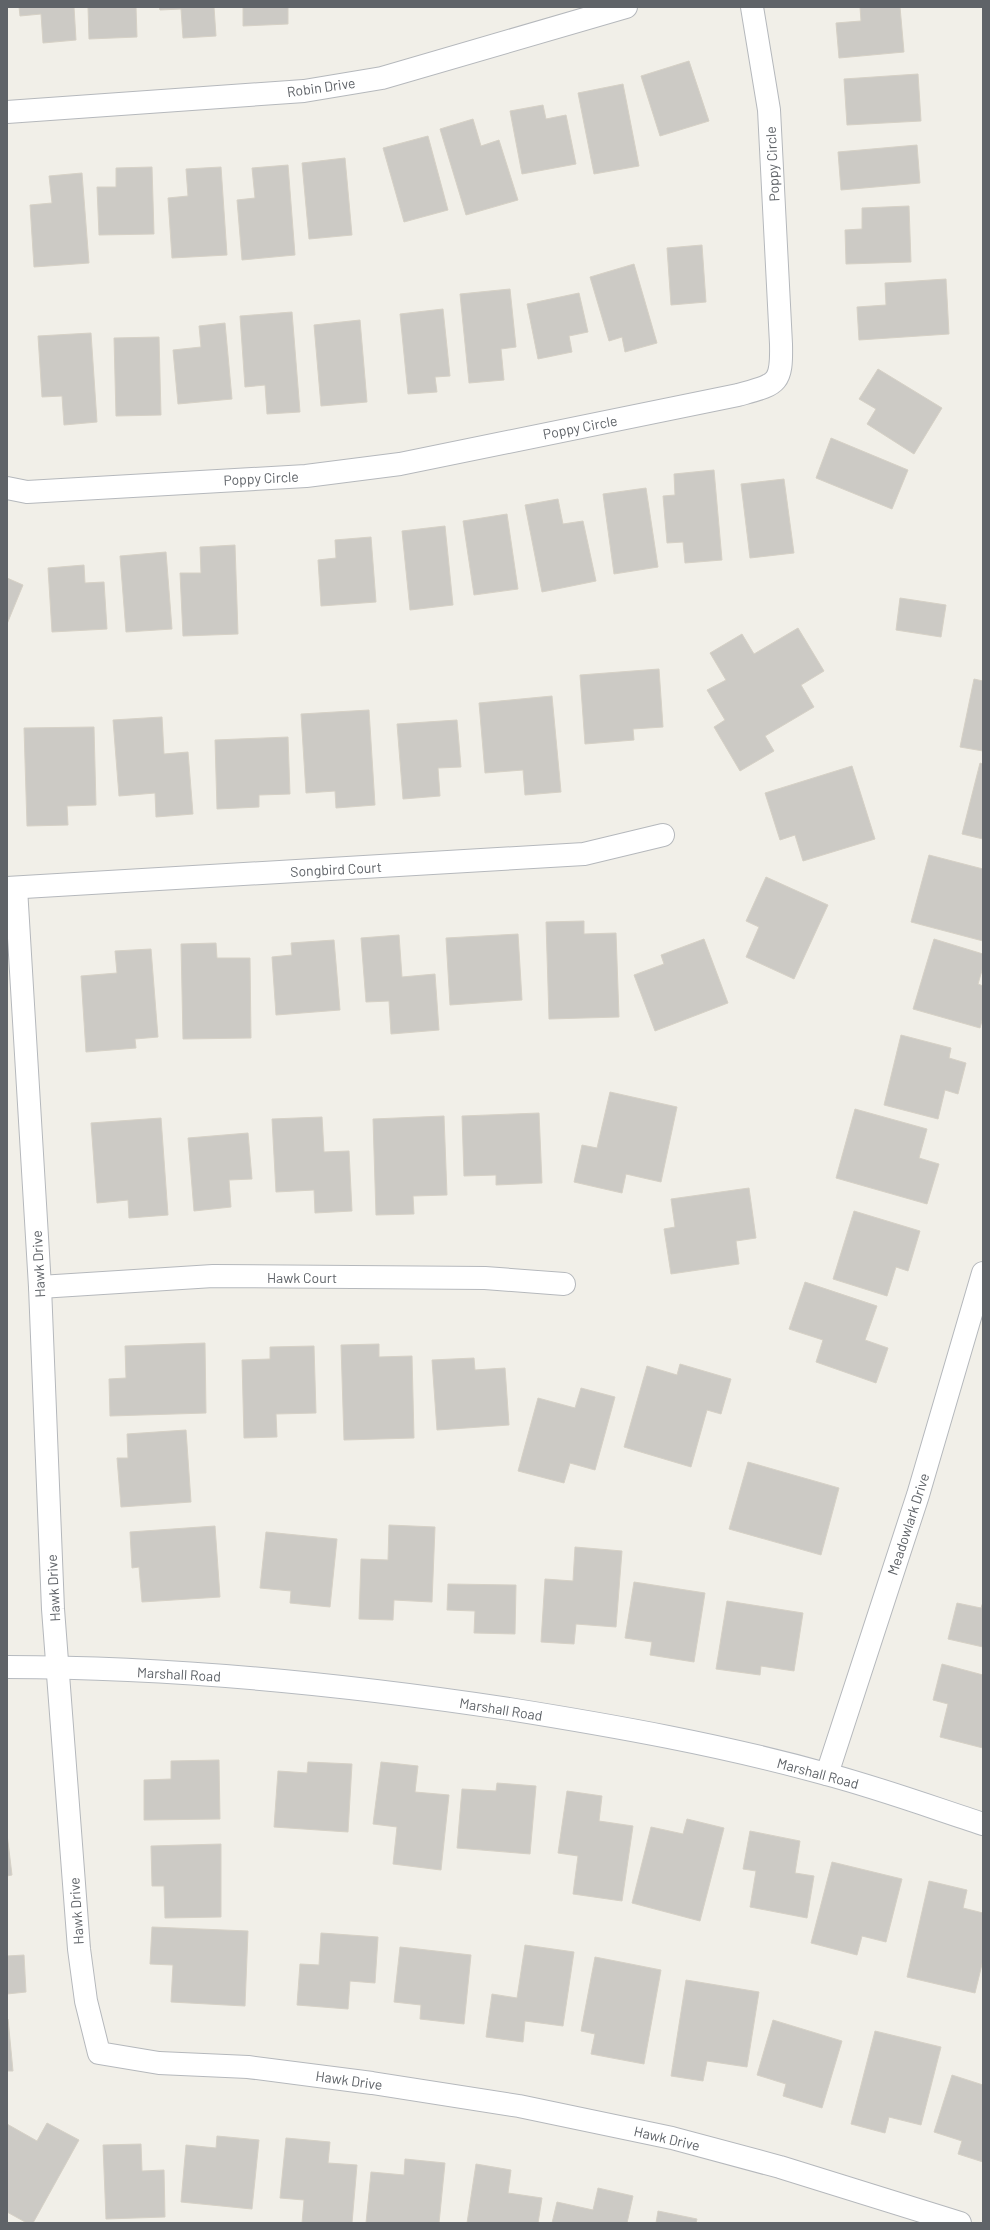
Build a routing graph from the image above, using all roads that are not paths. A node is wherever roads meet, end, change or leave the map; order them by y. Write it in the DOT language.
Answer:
graph roads {
  1 [pos="626,7"];
  2 [pos="752,7"];
  3 [pos="7,112"];
  4 [pos="7,488"];
  5 [pos="664,835"];
  6 [pos="12,888"];
  7 [pos="983,1273"];
  8 [pos="564,1284"];
  9 [pos="40,1287"];
  10 [pos="7,1667"];
  11 [pos="59,1667"];
  12 [pos="827,1774"];
  13 [pos="983,1824"];
  14 [pos="960,2223"];
  1 -- 3 [label="street, Robin Drive"];
  2 -- 4 [label="street, Poppy Circle"];
  5 -- 6 [label="street, Songbird Court"];
  6 -- 9 [label="street, Hawk Drive"];
  7 -- 12 [label="street, Meadowlark Drive"];
  8 -- 9 [label="street, Hawk Court"];
  9 -- 11 [label="street, Hawk Drive"];
  10 -- 11 [label="street, Marshall Road"];
  11 -- 12 [label="street, Marshall Road"];
  11 -- 14 [label="street, Hawk Drive"];
  12 -- 13 [label="street, Marshall Road"];
}
